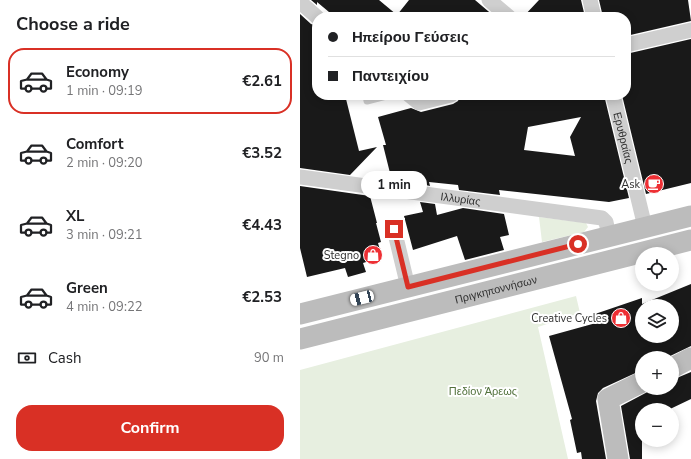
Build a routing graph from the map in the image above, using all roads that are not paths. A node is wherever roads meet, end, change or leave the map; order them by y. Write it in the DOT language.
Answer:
graph roads {
  1 [pos="489,0"];
  2 [pos="590,0"];
  3 [pos="300,2"];
  4 [pos="503,12"];
  5 [pos="593,12"];
  6 [pos="312,13"];
  7 [pos="691,30"];
  8 [pos="631,44"];
  9 [pos="614,100"];
  10 [pos="300,177"];
  11 [pos="691,216"];
  12 [pos="645,227"];
  13 [pos="394,229"];
  14 [pos="609,236"];
  15 [pos="690,242"];
  16 [pos="408,287"];
  17 [pos="300,314"];
  18 [pos="300,339"];
  19 [pos="691,358"];
  20 [pos="679,364"];
  21 [pos="635,386"];
  22 [pos="618,459"];
  1 -- 4 [label="street"];
  2 -- 5 [label="street"];
  3 -- 6 [label="street"];
  7 -- 8 [label="street"];
  9 -- 12 [label="street, Ερυθραίας"];
  10 -- 14 [label="street, Ιλλυρίας"];
  11 -- 12 [label="main road"];
  12 -- 14 [label="main road"];
  13 -- 16 [label="street"];
  14 -- 16 [label="main road"];
  15 -- 18 [label="main road, Πριγκηποννήσων"];
  16 -- 17 [label="main road"];
  19 -- 20 [label="main road"];
  21 -- 22 [label="main road"];
}
